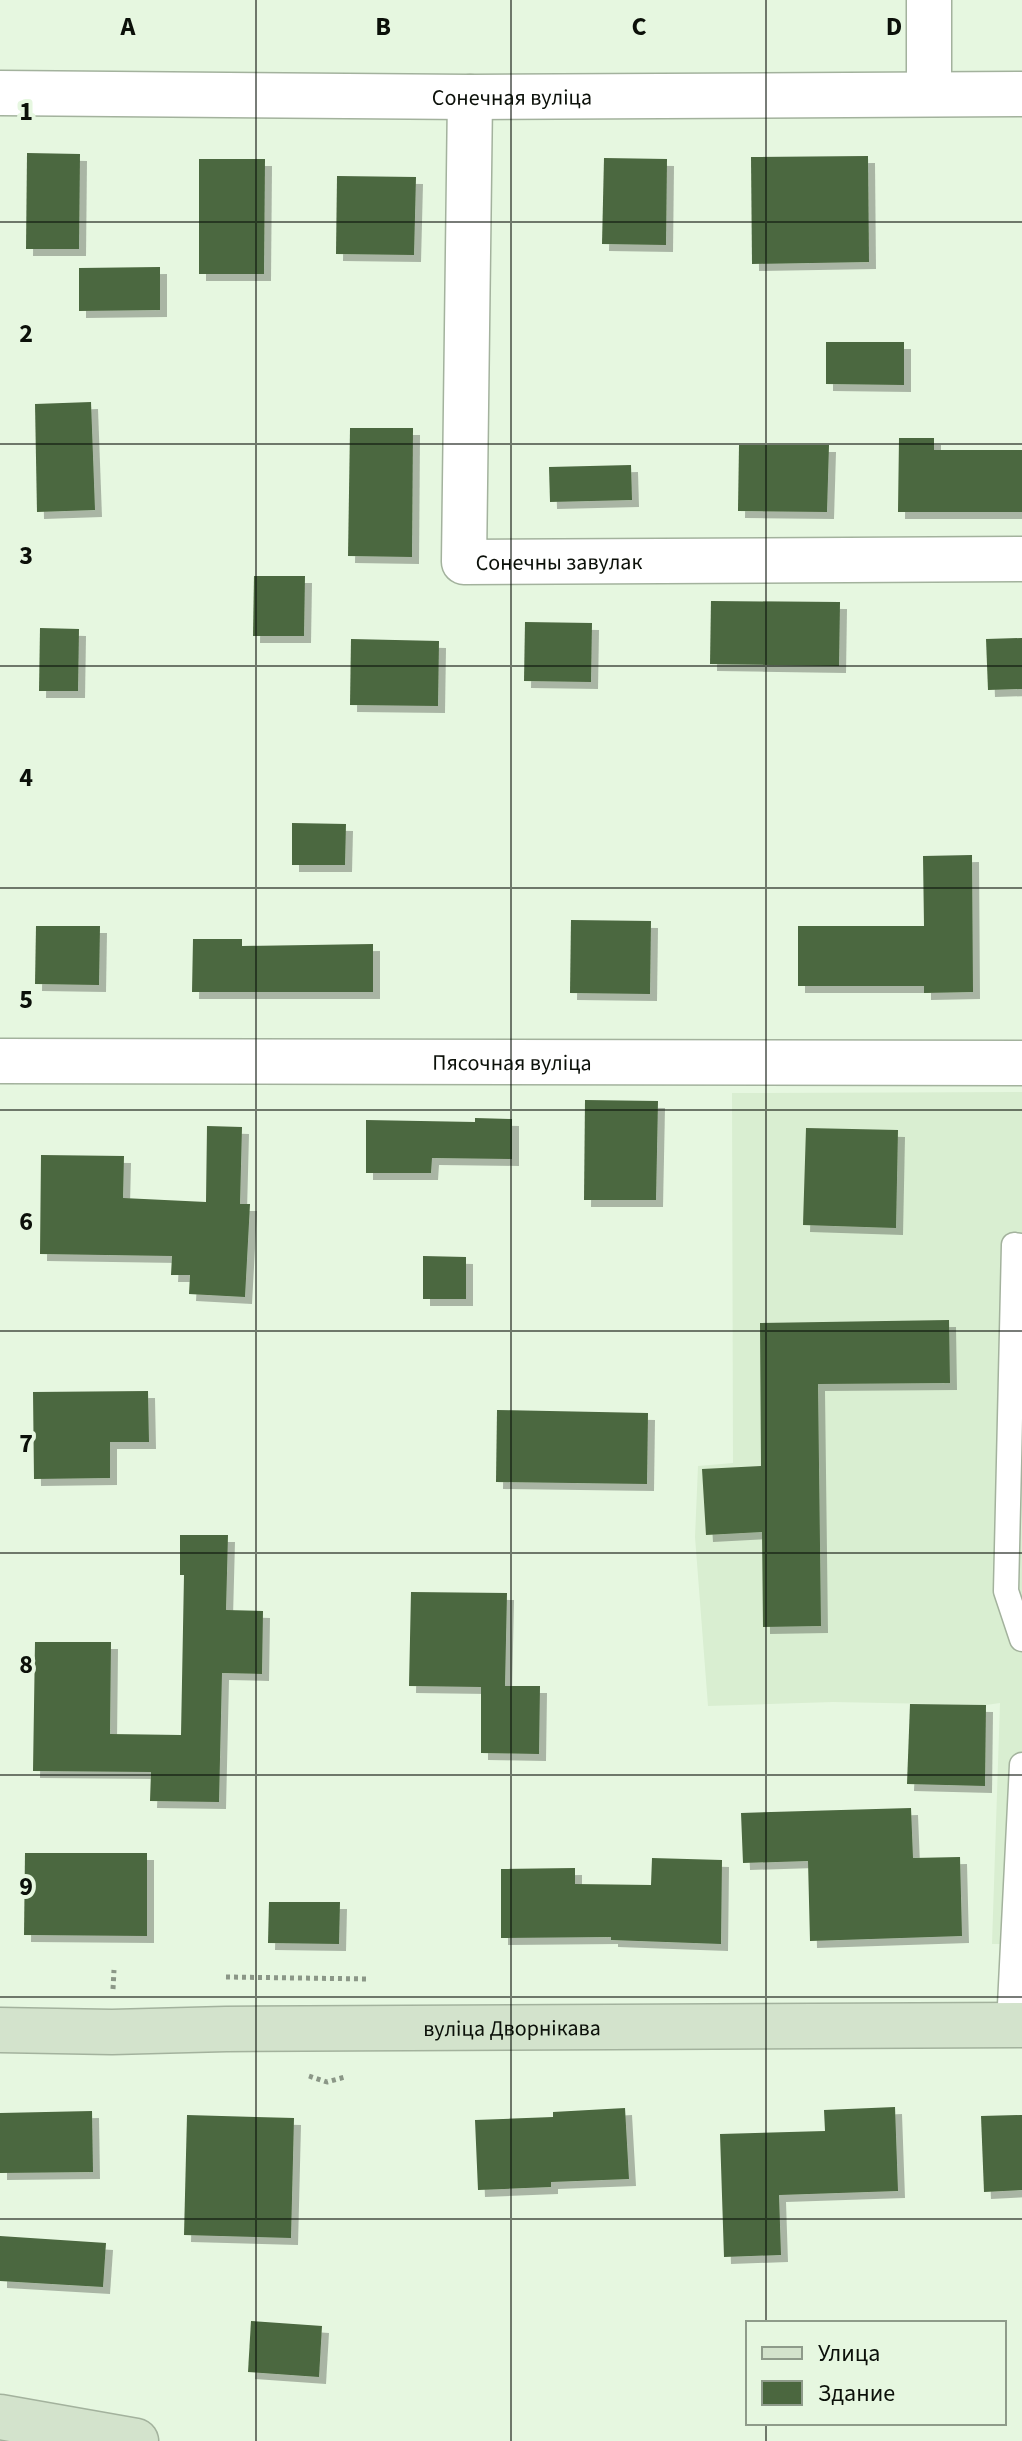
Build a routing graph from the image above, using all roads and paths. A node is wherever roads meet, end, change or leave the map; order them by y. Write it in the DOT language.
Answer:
graph roads {
  1 [pos="929,0"];
  2 [pos="0,93"];
  3 [pos="929,93"];
  4 [pos="1022,94"];
  5 [pos="470,97"];
  6 [pos="1022,559"];
  7 [pos="0,1061"];
  8 [pos="1022,1063"];
  9 [pos="1022,1246"];
  10 [pos="1016,1457"];
  11 [pos="1022,1639"];
  12 [pos="1022,1765"];
  13 [pos="1016,2025"];
  14 [pos="0,2030"];
  15 [pos="0,2417"];
  16 [pos="136,2441"];
  1 -- 3 [label="street"];
  2 -- 5 [label="street, Сонечная вуліца"];
  3 -- 4 [label="street, Сонечная вуліца"];
  3 -- 5 [label="street, Сонечная вуліца"];
  5 -- 6 [label="street, Сонечны завулак"];
  7 -- 8 [label="street, Пясочная вуліца"];
  9 -- 10 [label="lane"];
  10 -- 11 [label="lane"];
  12 -- 13 [label="lane"];
  13 -- 14 [label="main road, вуліца Дворнікава"];
  15 -- 16 [label="main road"];
}
